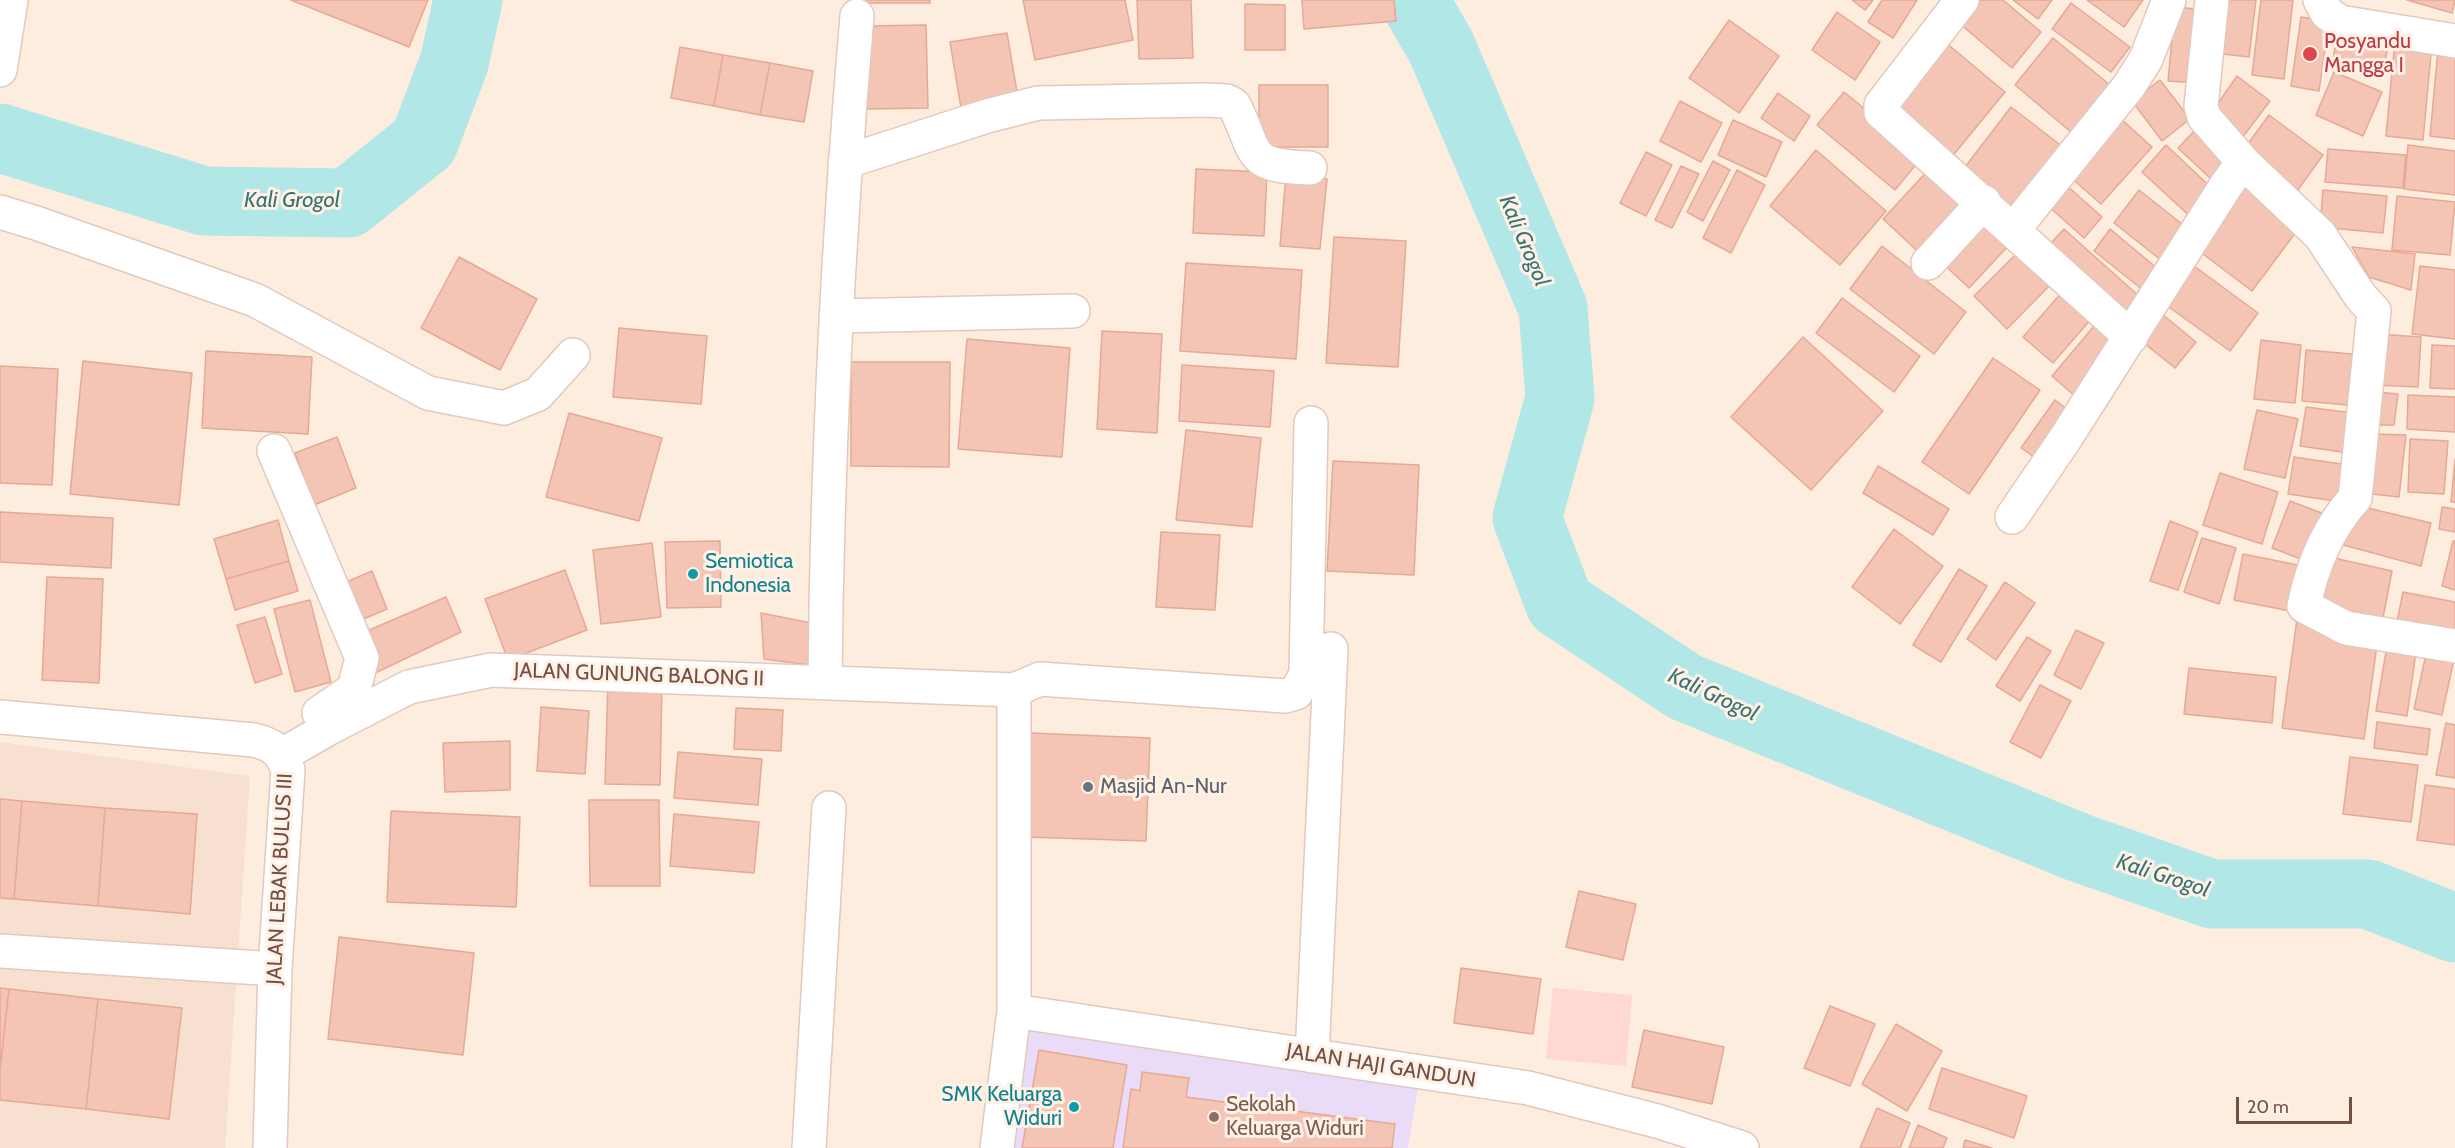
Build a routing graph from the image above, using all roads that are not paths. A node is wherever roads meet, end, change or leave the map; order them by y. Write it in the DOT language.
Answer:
graph roads {
  1 [pos="11,0"];
  2 [pos="1962,0"];
  3 [pos="2169,0"];
  4 [pos="2211,0"];
  5 [pos="2320,0"];
  6 [pos="857,16"];
  7 [pos="2455,41"];
  8 [pos="0,70"];
  9 [pos="845,162"];
  10 [pos="2245,164"];
  11 [pos="1310,168"];
  12 [pos="1984,202"];
  13 [pos="0,212"];
  14 [pos="2014,229"];
  15 [pos="1928,263"];
  16 [pos="1073,311"];
  17 [pos="836,316"];
  18 [pos="2131,337"];
  19 [pos="573,355"];
  20 [pos="1311,423"];
  21 [pos="274,452"];
  22 [pos="2012,517"];
  23 [pos="2455,646"];
  24 [pos="1331,649"];
  25 [pos="825,682"];
  26 [pos="1014,690"];
  27 [pos="0,717"];
  28 [pos="277,750"];
  29 [pos="829,808"];
  30 [pos="0,951"];
  31 [pos="275,969"];
  32 [pos="1014,1011"];
  33 [pos="1312,1056"];
  34 [pos="270,1148"];
  35 [pos="809,1148"];
  36 [pos="997,1148"];
  37 [pos="1742,1148"];
  1 -- 8 [label="street"];
  2 -- 12 [label="street"];
  3 -- 14 [label="street"];
  4 -- 10 [label="street"];
  5 -- 7 [label="street"];
  6 -- 9 [label="street"];
  9 -- 11 [label="street"];
  9 -- 17 [label="street"];
  10 -- 18 [label="street"];
  10 -- 23 [label="street"];
  12 -- 14 [label="street"];
  12 -- 15 [label="street"];
  13 -- 19 [label="street"];
  14 -- 18 [label="street"];
  16 -- 17 [label="street"];
  17 -- 25 [label="street"];
  18 -- 22 [label="street"];
  20 -- 26 [label="street, JALAN GUNUNG BALONG II"];
  21 -- 28 [label="street"];
  24 -- 33 [label="street"];
  25 -- 26 [label="street, JALAN GUNUNG BALONG II"];
  25 -- 28 [label="street, JALAN GUNUNG BALONG II"];
  26 -- 32 [label="street"];
  27 -- 28 [label="street, JALAN LEBAK BULUS III"];
  28 -- 31 [label="street, JALAN LEBAK BULUS III"];
  29 -- 35 [label="street"];
  30 -- 31 [label="street"];
  31 -- 34 [label="street, JALAN LEBAK BULUS III"];
  32 -- 33 [label="street, JALAN HAJI GANDUN"];
  32 -- 36 [label="street"];
  33 -- 37 [label="street, JALAN HAJI GANDUN"];
}
